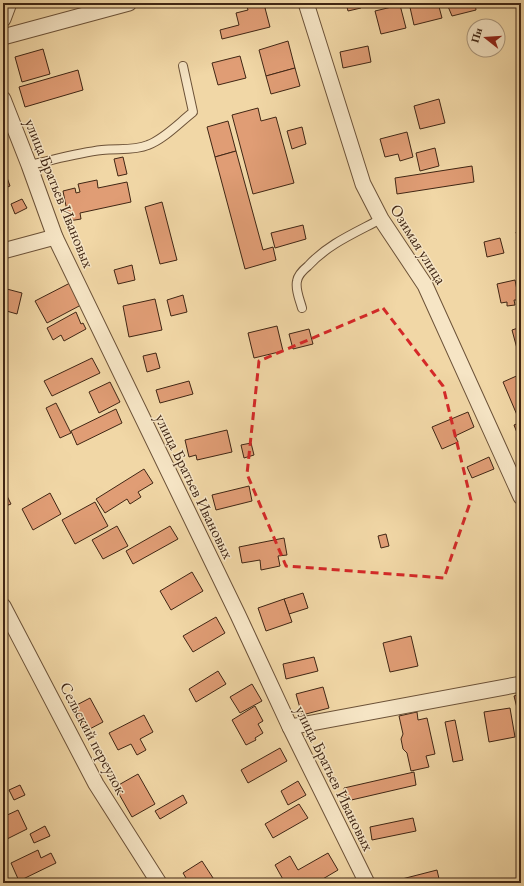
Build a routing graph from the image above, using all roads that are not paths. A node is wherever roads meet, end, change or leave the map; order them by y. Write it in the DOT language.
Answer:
graph roads {
  1 [pos="9,3"];
  2 [pos="129,3"];
  3 [pos="306,3"];
  4 [pos="3,19"];
  5 [pos="3,37"];
  6 [pos="183,66"];
  7 [pos="3,99"];
  8 [pos="29,165"];
  9 [pos="381,219"];
  10 [pos="55,237"];
  11 [pos="3,251"];
  12 [pos="302,308"];
  13 [pos="521,497"];
  14 [pos="3,606"];
  15 [pos="521,684"];
  16 [pos="290,727"];
  17 [pos="159,883"];
  18 [pos="367,883"];
  1 -- 4 [label="street"];
  2 -- 5 [label="street"];
  3 -- 9 [label="street, Озимая улица"];
  6 -- 8 [label="lane"];
  7 -- 8 [label="street, улица Братьев Ивановых"];
  8 -- 10 [label="street, улица Братьев Ивановых"];
  9 -- 12 [label="lane"];
  9 -- 13 [label="street, Озимая улица"];
  10 -- 11 [label="street"];
  10 -- 16 [label="street, улица Братьев Ивановых"];
  14 -- 17 [label="street, Сельский переулок"];
  15 -- 16 [label="street"];
  16 -- 18 [label="street, улица Братьев Ивановых"];
}
